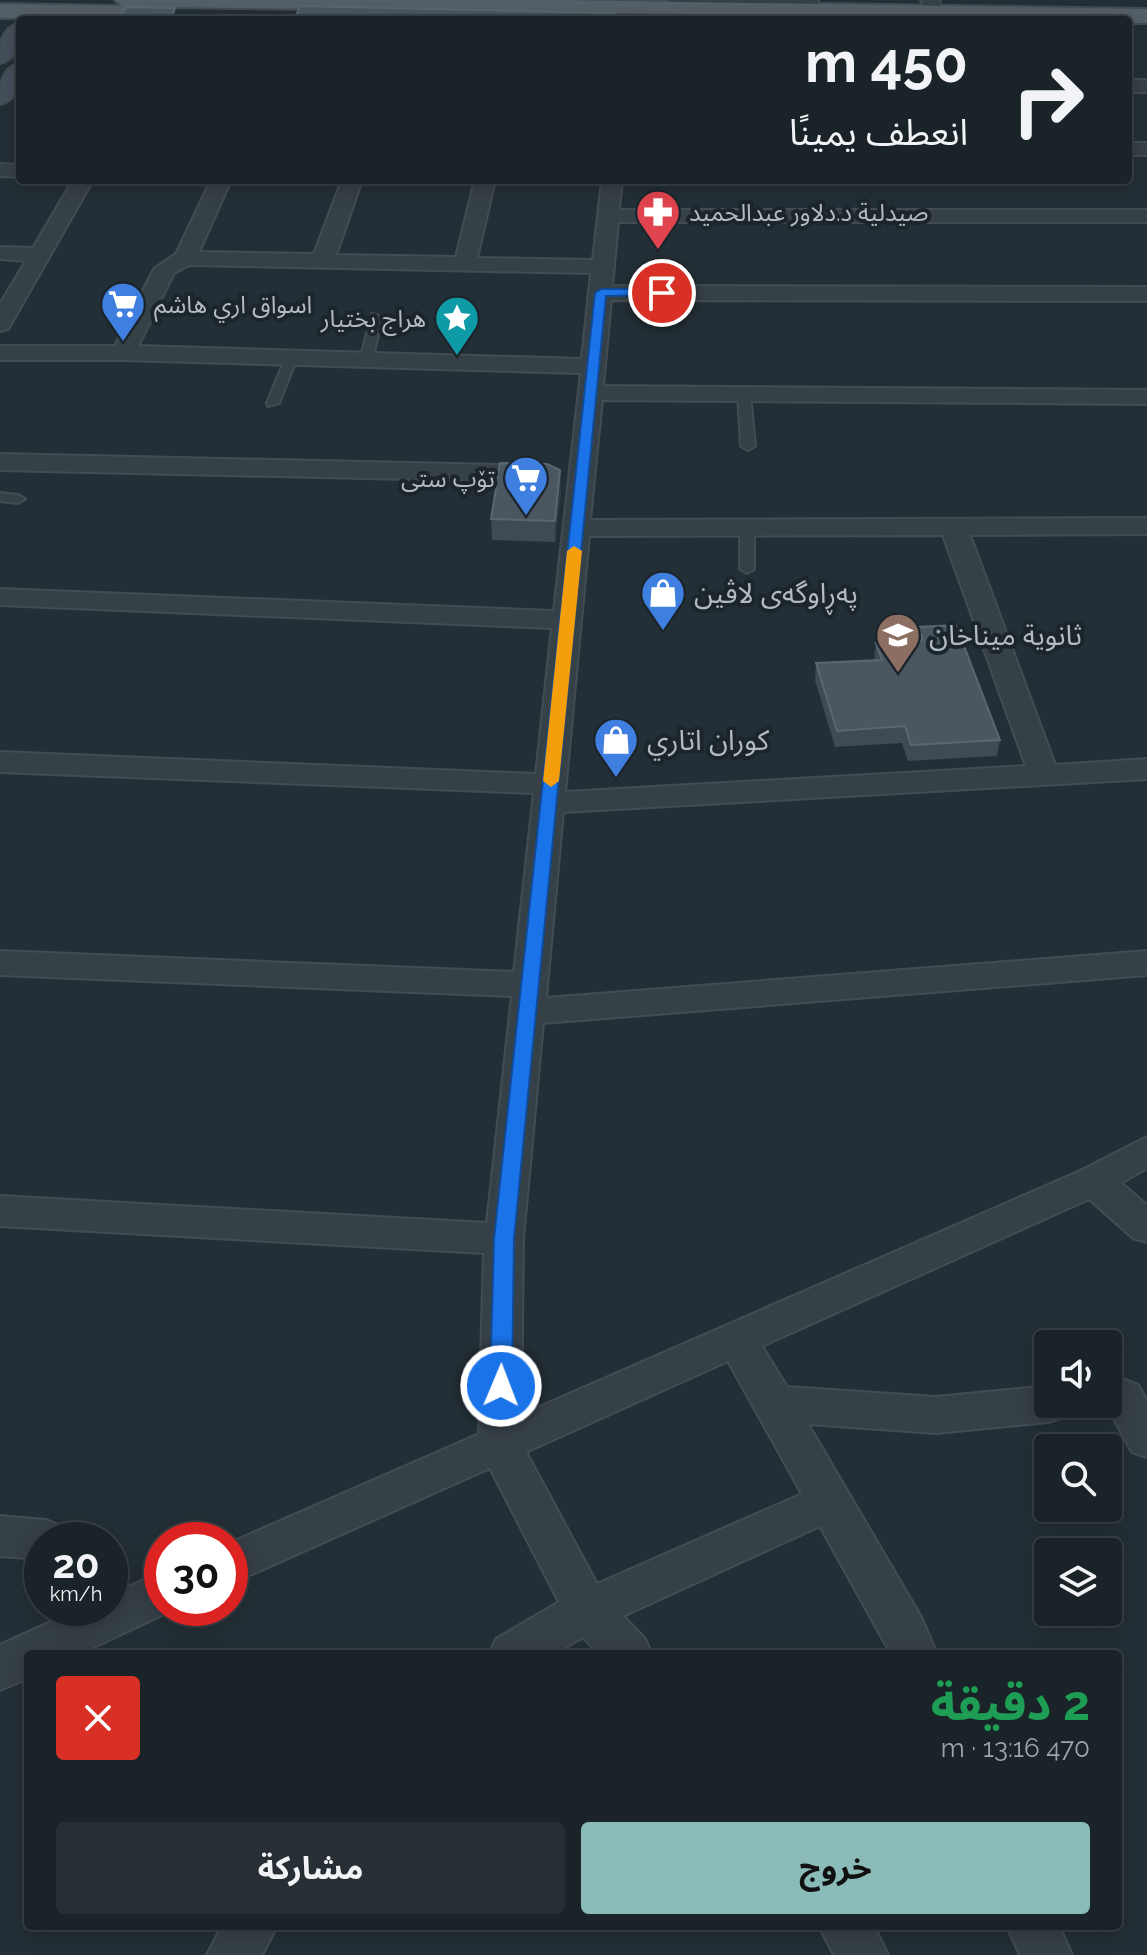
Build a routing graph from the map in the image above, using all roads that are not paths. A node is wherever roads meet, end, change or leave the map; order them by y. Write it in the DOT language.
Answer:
graph roads {
  1 [pos="126,0"];
  2 [pos="677,0"];
  3 [pos="810,5"];
  4 [pos="932,6"];
  5 [pos="1147,16"];
  6 [pos="16,35"];
  7 [pos="0,56"];
  8 [pos="16,75"];
  9 [pos="0,97"];
  10 [pos="81,184"];
  11 [pos="219,184"];
  12 [pos="351,184"];
  13 [pos="484,184"];
  14 [pos="612,184"];
  15 [pos="609,216"];
  16 [pos="1147,216"];
  17 [pos="0,253"];
  18 [pos="40,255"];
  19 [pos="185,258"];
  20 [pos="323,260"];
  21 [pos="465,263"];
  22 [pos="602,280"];
  23 [pos="1147,294"];
  24 [pos="376,317"];
  25 [pos="0,324"];
  26 [pos="0,353"];
  27 [pos="123,353"];
  28 [pos="290,360"];
  29 [pos="366,361"];
  30 [pos="592,379"];
  31 [pos="744,394"];
  32 [pos="1147,397"];
  33 [pos="273,403"];
  34 [pos="748,446"];
  35 [pos="0,462"];
  36 [pos="582,475"];
  37 [pos="0,497"];
  38 [pos="18,499"];
  39 [pos="1147,526"];
  40 [pos="577,528"];
  41 [pos="747,528"];
  42 [pos="954,528"];
  43 [pos="747,569"];
  44 [pos="0,597"];
  45 [pos="567,620"];
  46 [pos="0,762"];
  47 [pos="1147,769"];
  48 [pos="1044,775"];
  49 [pos="550,793"];
  50 [pos="0,963"];
  51 [pos="1147,963"];
  52 [pos="529,999"];
  53 [pos="1147,1151"];
  54 [pos="1093,1181"];
  55 [pos="0,1211"];
  56 [pos="1147,1227"];
  57 [pos="504,1239"];
  58 [pos="735,1338"];
  59 [pos="1126,1395"];
  60 [pos="775,1404"];
  61 [pos="1034,1405"];
  62 [pos="1147,1439"];
  63 [pos="500,1445"];
  64 [pos="829,1502"];
  65 [pos="0,1536"];
  66 [pos="24,1538"];
  67 [pos="248,1556"];
  68 [pos="587,1610"];
  69 [pos="74,1626"];
  70 [pos="35,1650"];
  71 [pos="519,1650"];
  72 [pos="625,1650"];
  73 [pos="912,1650"];
  74 [pos="24,1656"];
  75 [pos="0,1668"];
  76 [pos="249,1930"];
  77 [pos="847,1930"];
  78 [pos="1034,1930"];
  79 [pos="232,1955"];
  80 [pos="863,1955"];
  81 [pos="1047,1955"];
  1 -- 3 [label="main road"];
  2 -- 3 [label="street"];
  3 -- 4 [label="main road"];
  4 -- 5 [label="main road"];
  6 -- 7 [label="street"];
  8 -- 9 [label="street"];
  10 -- 18 [label="street"];
  11 -- 19 [label="street"];
  12 -- 20 [label="street"];
  13 -- 21 [label="street"];
  14 -- 15 [label="street"];
  15 -- 16 [label="street"];
  15 -- 22 [label="street"];
  17 -- 18 [label="street"];
  18 -- 25 [label="street"];
  19 -- 20 [label="street"];
  19 -- 27 [label="street"];
  20 -- 21 [label="street"];
  21 -- 22 [label="street"];
  22 -- 23 [label="street"];
  22 -- 30 [label="street"];
  24 -- 29 [label="lane"];
  26 -- 27 [label="street"];
  27 -- 28 [label="street"];
  28 -- 29 [label="street"];
  28 -- 33 [label="lane"];
  29 -- 30 [label="street"];
  30 -- 31 [label="street"];
  30 -- 36 [label="street"];
  31 -- 32 [label="street"];
  31 -- 34 [label="lane"];
  35 -- 36 [label="street"];
  36 -- 40 [label="street"];
  37 -- 38 [label="lane"];
  39 -- 42 [label="street"];
  40 -- 41 [label="street"];
  40 -- 45 [label="street"];
  41 -- 42 [label="street"];
  41 -- 43 [label="lane"];
  42 -- 48 [label="street"];
  44 -- 45 [label="street"];
  45 -- 49 [label="street"];
  46 -- 49 [label="street"];
  47 -- 48 [label="street"];
  48 -- 49 [label="street"];
  49 -- 52 [label="street"];
  50 -- 52 [label="street"];
  51 -- 52 [label="street"];
  52 -- 57 [label="street"];
  53 -- 54 [label="street"];
  54 -- 56 [label="street"];
  54 -- 58 [label="street"];
  55 -- 57 [label="street"];
  57 -- 63 [label="street"];
  58 -- 60 [label="street"];
  58 -- 63 [label="street"];
  59 -- 62 [label="street"];
  60 -- 61 [label="street"];
  60 -- 64 [label="street"];
  63 -- 67 [label="street"];
  63 -- 68 [label="street"];
  64 -- 68 [label="street"];
  64 -- 73 [label="street"];
  65 -- 66 [label="street"];
  68 -- 71 [label="street"];
  68 -- 72 [label="street"];
  69 -- 70 [label="street"];
  74 -- 75 [label="street"];
  76 -- 79 [label="street"];
  77 -- 80 [label="street"];
  78 -- 81 [label="street"];
}
